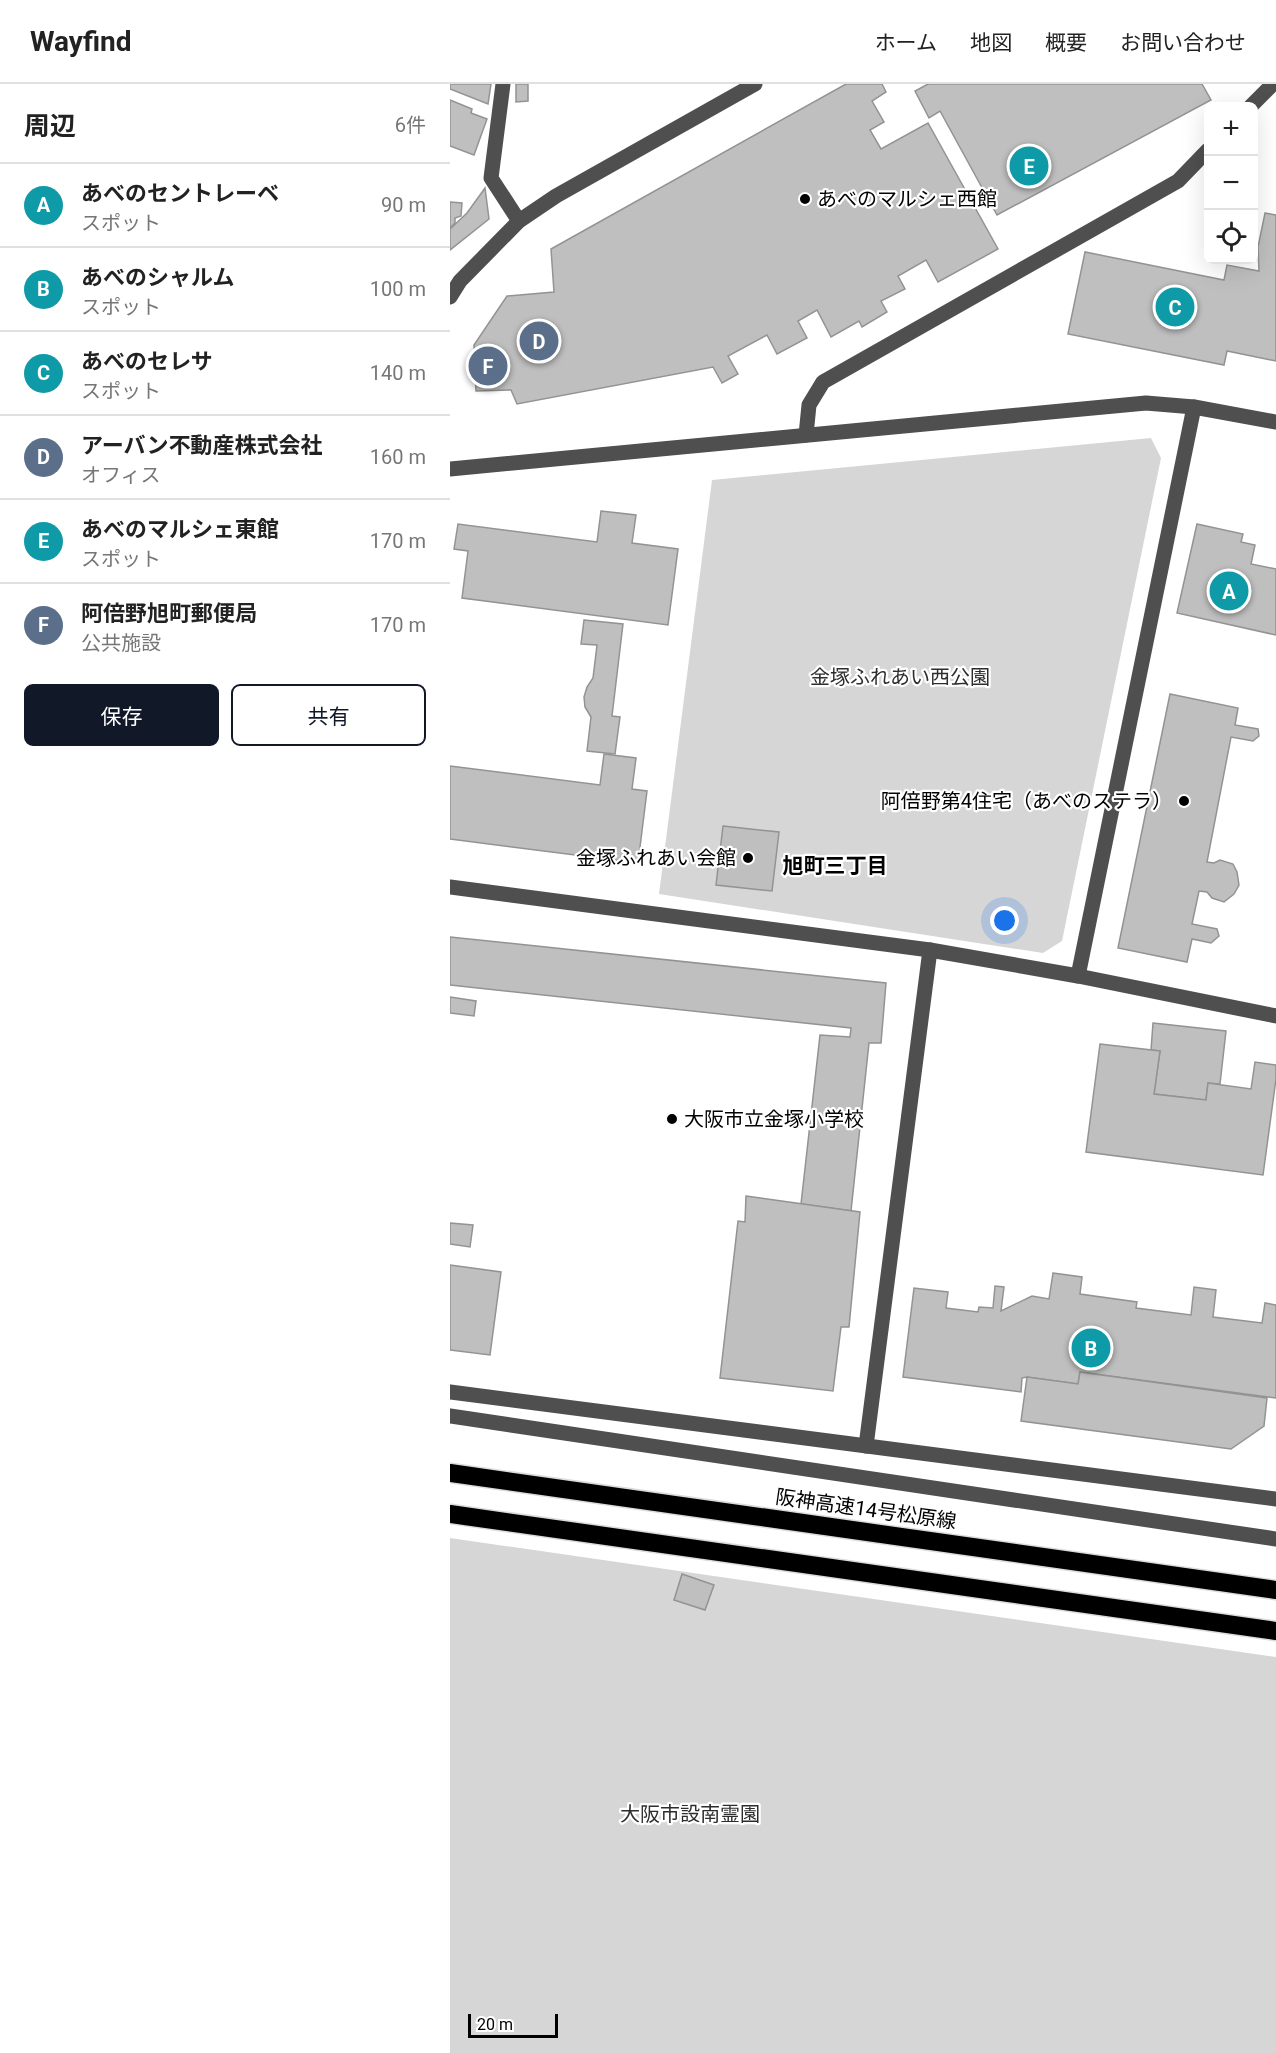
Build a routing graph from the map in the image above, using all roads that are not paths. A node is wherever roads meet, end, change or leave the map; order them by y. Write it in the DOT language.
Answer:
graph roads {
  1 [pos="503,84"];
  2 [pos="754,84"];
  3 [pos="1273,84"];
  4 [pos="1255,102"];
  5 [pos="1204,155"];
  6 [pos="519,221"];
  7 [pos="450,297"];
  8 [pos="1194,407"];
  9 [pos="1276,422"];
  10 [pos="806,435"];
  11 [pos="450,469"];
  12 [pos="450,887"];
  13 [pos="930,950"];
  14 [pos="1078,976"];
  15 [pos="1276,1016"];
  16 [pos="450,1392"];
  17 [pos="450,1416"];
  18 [pos="866,1446"];
  19 [pos="450,1473"];
  20 [pos="1276,1499"];
  21 [pos="450,1514"];
  22 [pos="1276,1539"];
  23 [pos="1276,1590"];
  24 [pos="1276,1631"];
  1 -- 6 [label="street"];
  2 -- 6 [label="street"];
  3 -- 4 [label="street"];
  5 -- 10 [label="street"];
  6 -- 7 [label="street"];
  8 -- 9 [label="street"];
  8 -- 10 [label="street"];
  8 -- 14 [label="street"];
  10 -- 11 [label="street"];
  12 -- 13 [label="street"];
  13 -- 14 [label="street"];
  13 -- 18 [label="street"];
  14 -- 15 [label="street"];
  16 -- 18 [label="street"];
  17 -- 22 [label="street"];
  18 -- 20 [label="street"];
  19 -- 23 [label="highway, 阪神高速14号松原線"];
  21 -- 24 [label="highway"];
}
